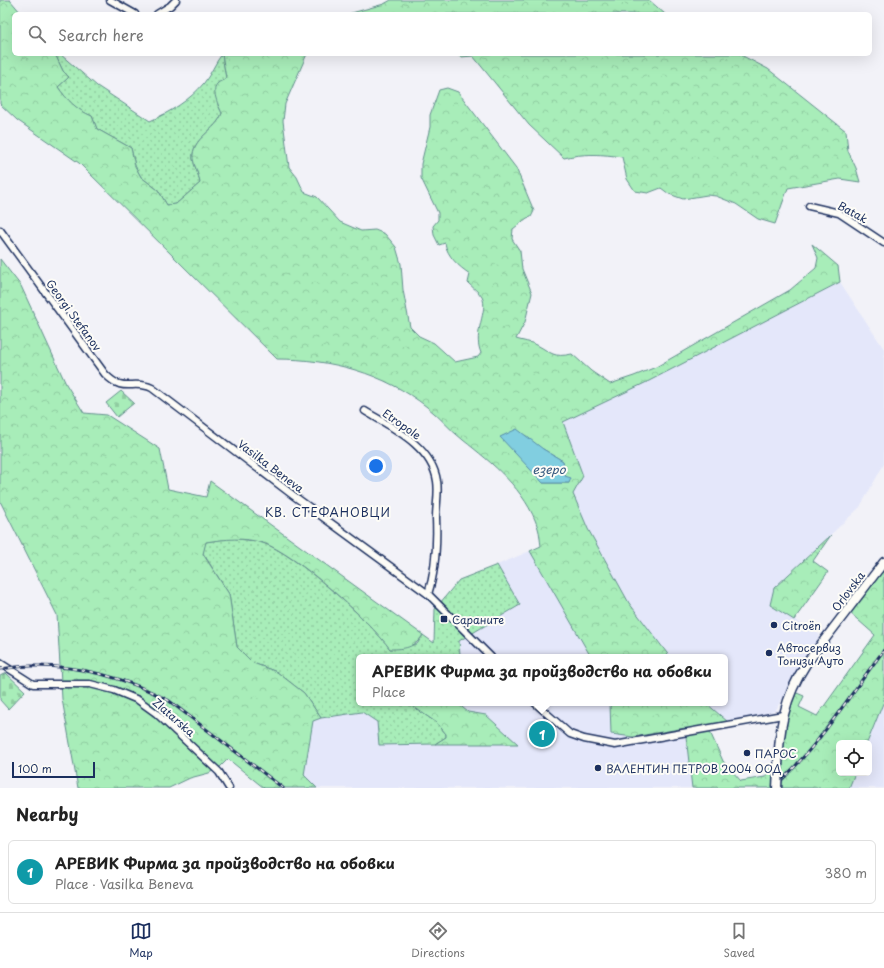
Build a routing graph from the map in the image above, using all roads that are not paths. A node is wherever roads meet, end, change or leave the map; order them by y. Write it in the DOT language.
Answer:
graph roads {
  1 [pos="110,0"];
  2 [pos="176,0"];
  3 [pos="131,12"];
  4 [pos="160,12"];
  5 [pos="809,206"];
  6 [pos="0,230"];
  7 [pos="884,243"];
  8 [pos="147,385"];
  9 [pos="365,411"];
  10 [pos="884,562"];
  11 [pos="428,594"];
  12 [pos="488,654"];
  13 [pos="0,663"];
  14 [pos="539,706"];
  15 [pos="783,715"];
  16 [pos="228,788"];
  17 [pos="777,788"];
  1 -- 3 [label="street"];
  2 -- 4 [label="street"];
  5 -- 7 [label="street, Batak"];
  6 -- 8 [label="street, Georgi Stefanov"];
  8 -- 11 [label="street, Vasilka Beneva"];
  9 -- 11 [label="street, Etropole"];
  10 -- 15 [label="main road, Orlovska"];
  11 -- 12 [label="street, Vasilka Beneva"];
  13 -- 16 [label="street, Zlatarska"];
  14 -- 15 [label="street"];
  15 -- 17 [label="main road, Orlovska, bridge"];
}
